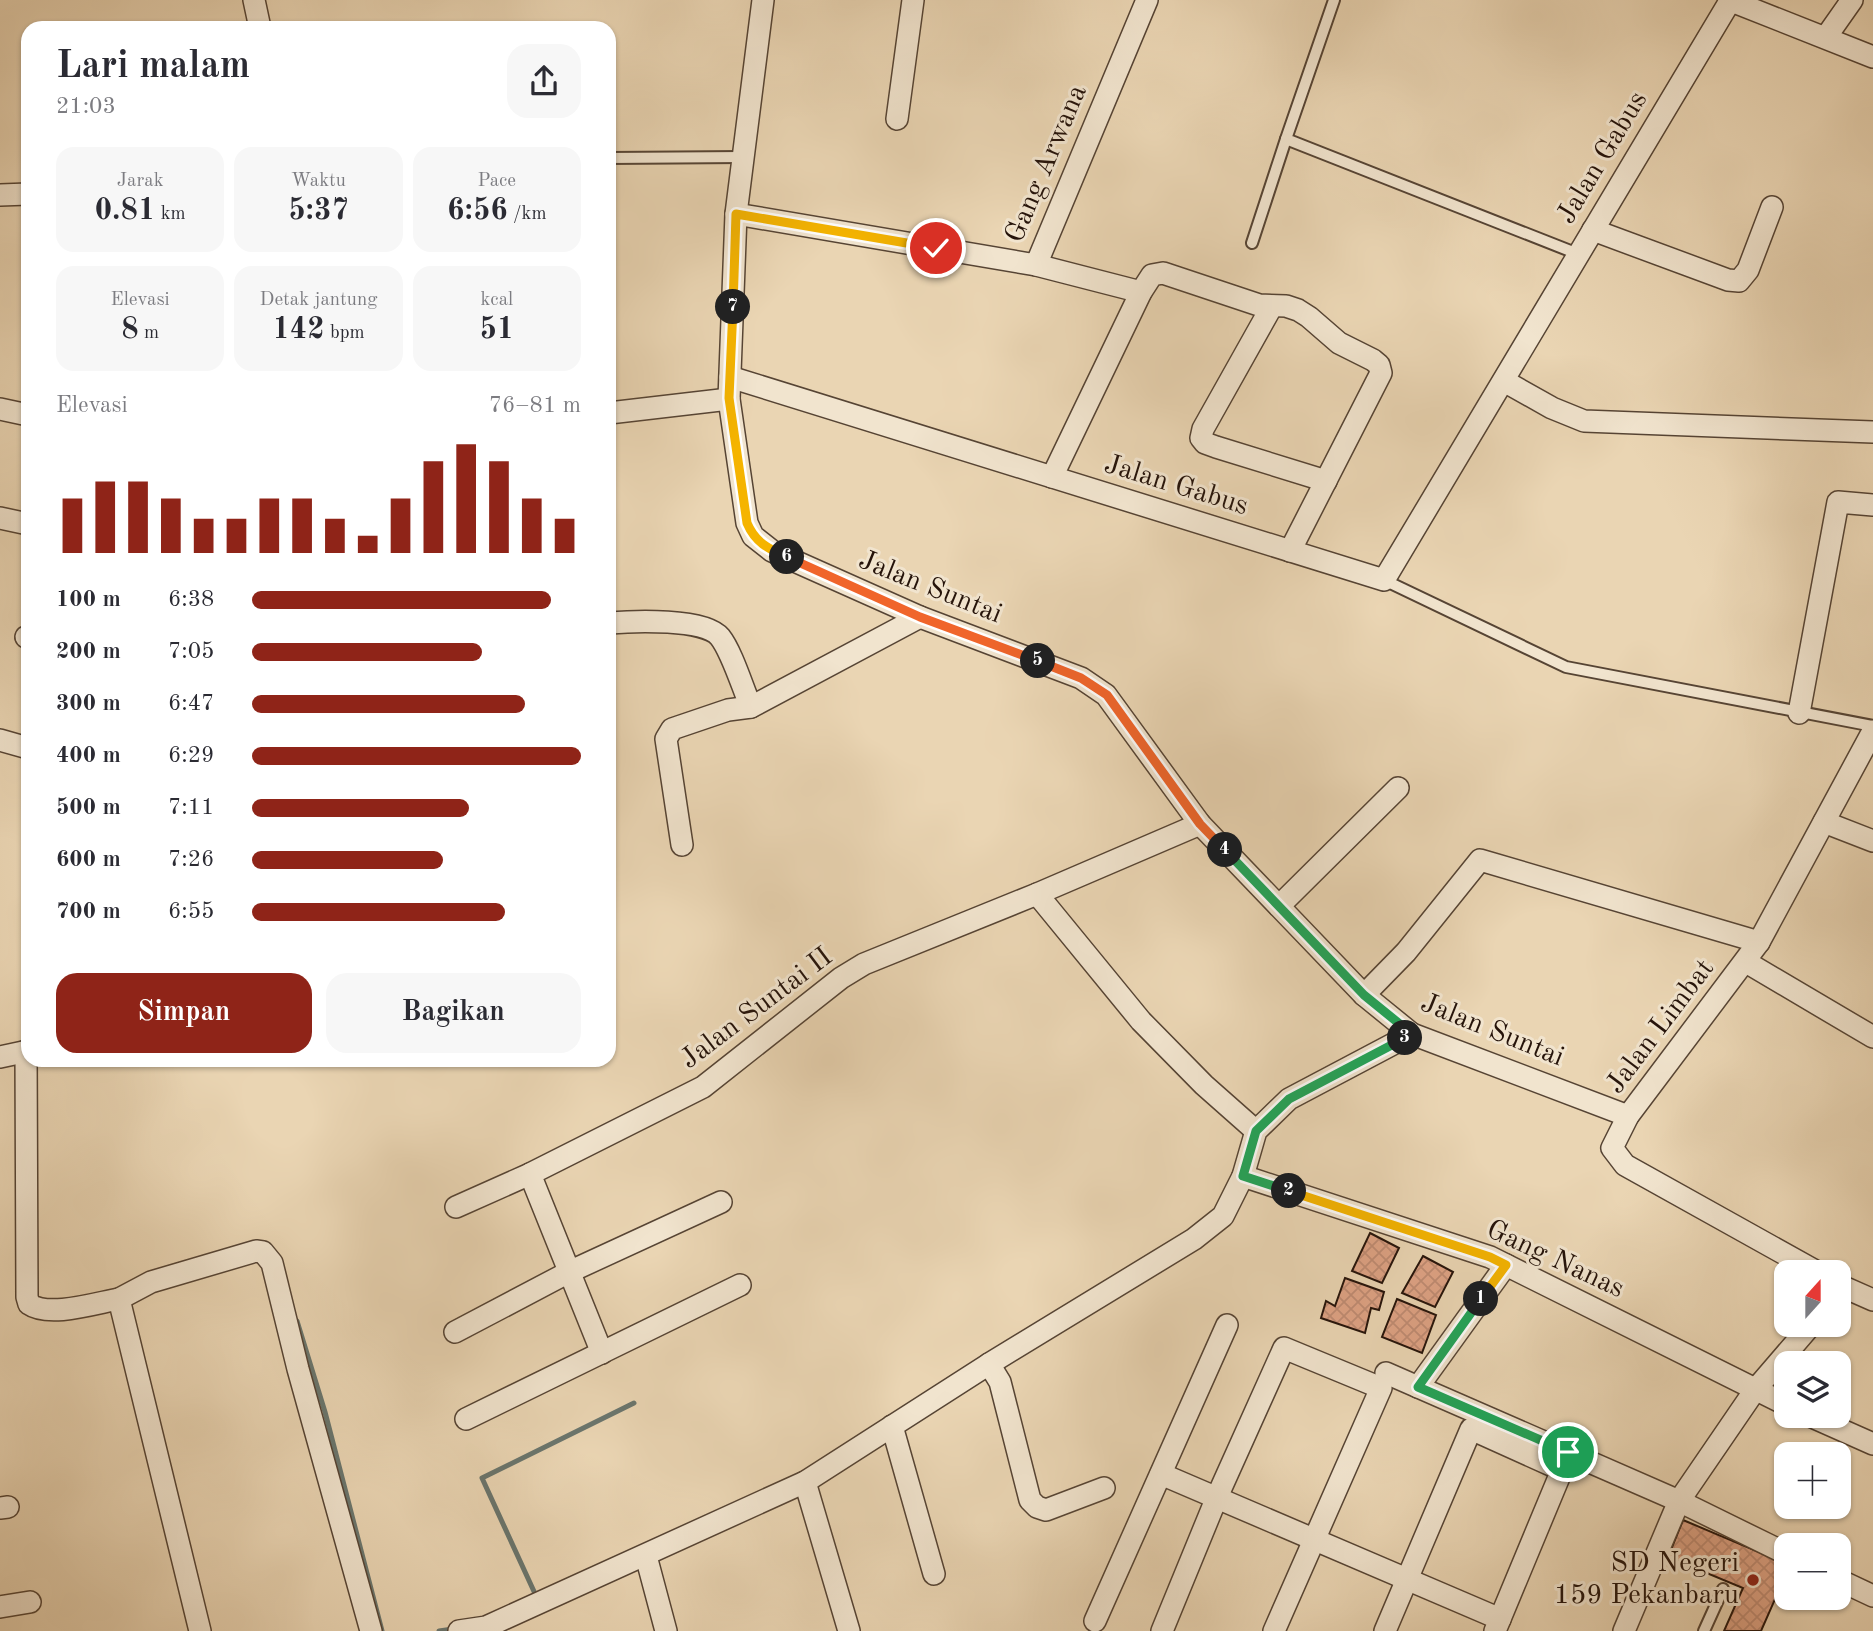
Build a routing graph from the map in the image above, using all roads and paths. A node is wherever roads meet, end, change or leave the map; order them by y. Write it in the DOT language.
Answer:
graph roads {
  1 [pos="254,0"];
  2 [pos="762,0"];
  3 [pos="913,0"];
  4 [pos="1147,0"];
  5 [pos="1334,0"];
  6 [pos="1730,0"];
  7 [pos="1852,0"];
  8 [pos="258,21"];
  9 [pos="1826,37"];
  10 [pos="1873,57"];
  11 [pos="897,120"];
  12 [pos="1286,139"];
  13 [pos="743,157"];
  14 [pos="616,158"];
  15 [pos="21,194"];
  16 [pos="0,195"];
  17 [pos="1772,206"];
  18 [pos="736,214"];
  19 [pos="1593,230"];
  20 [pos="1252,243"];
  21 [pos="1578,254"];
  22 [pos="1036,265"];
  23 [pos="1141,292"];
  24 [pos="1272,306"];
  25 [pos="1504,381"];
  26 [pos="730,388"];
  27 [pos="0,409"];
  28 [pos="616,412"];
  29 [pos="21,414"];
  30 [pos="1873,432"];
  31 [pos="1052,477"];
  32 [pos="1326,481"];
  33 [pos="1873,505"];
  34 [pos="0,518"];
  35 [pos="21,522"];
  36 [pos="1290,551"];
  37 [pos="1384,580"];
  38 [pos="920,617"];
  39 [pos="616,623"];
  40 [pos="751,707"];
  41 [pos="1799,713"];
  42 [pos="1873,728"];
  43 [pos="0,740"];
  44 [pos="21,746"];
  45 [pos="1398,788"];
  46 [pos="1824,822"];
  47 [pos="1200,824"];
  48 [pos="1873,841"];
  49 [pos="681,845"];
  50 [pos="1037,894"];
  51 [pos="1279,906"];
  52 [pos="1759,942"];
  53 [pos="1746,962"];
  54 [pos="1364,995"];
  55 [pos="1412,1034"];
  56 [pos="1873,1037"];
  57 [pos="21,1053"];
  58 [pos="0,1058"];
  59 [pos="27,1067"];
  60 [pos="1628,1116"];
  61 [pos="1256,1131"];
  62 [pos="530,1174"];
  63 [pos="1243,1176"];
  64 [pos="721,1202"];
  65 [pos="456,1207"];
  66 [pos="1795,1260"];
  67 [pos="1506,1265"];
  68 [pos="569,1272"];
  69 [pos="740,1285"];
  70 [pos="1852,1292"];
  71 [pos="119,1299"];
  72 [pos="1873,1300"];
  73 [pos="1227,1325"];
  74 [pos="455,1332"];
  75 [pos="1801,1337"];
  76 [pos="603,1353"];
  77 [pos="989,1364"];
  78 [pos="1386,1373"];
  79 [pos="1418,1387"];
  80 [pos="1755,1390"];
  81 [pos="1774,1399"];
  82 [pos="466,1419"];
  83 [pos="892,1426"];
  84 [pos="1837,1428"];
  85 [pos="1873,1444"];
  86 [pos="1161,1474"];
  87 [pos="805,1482"];
  88 [pos="1104,1488"];
  89 [pos="1217,1497"];
  90 [pos="1679,1501"];
  91 [pos="1316,1539"];
  92 [pos="1774,1548"];
  93 [pos="646,1556"];
  94 [pos="934,1574"];
  95 [pos="1408,1578"];
  96 [pos="1851,1586"];
  97 [pos="1723,1589"];
  98 [pos="1873,1596"];
  99 [pos="30,1602"];
  100 [pos="0,1607"];
  101 [pos="1096,1621"];
  102 [pos="1498,1625"];
  103 [pos="487,1629"];
  104 [pos="200,1631"];
  105 [pos="371,1631"];
  106 [pos="459,1631"];
  107 [pos="666,1631"];
  108 [pos="849,1631"];
  109 [pos="1162,1631"];
  110 [pos="1274,1631"];
  111 [pos="1385,1631"];
  112 [pos="1624,1631"];
  113 [pos="1704,1631"];
  1 -- 8 [label="street"];
  2 -- 13 [label="street, Jalan Suntai"];
  3 -- 11 [label="street"];
  4 -- 22 [label="street, Gang Arwana"];
  5 -- 12 [label="lane"];
  6 -- 9 [label="street"];
  6 -- 19 [label="street, Jalan Gabus"];
  7 -- 9 [label="street"];
  9 -- 10 [label="street"];
  12 -- 20 [label="lane"];
  12 -- 21 [label="lane"];
  13 -- 14 [label="lane"];
  13 -- 18 [label="street, Jalan Suntai"];
  15 -- 16 [label="street"];
  17 -- 19 [label="street"];
  18 -- 22 [label="street, Gang Arwana"];
  18 -- 26 [label="street, Jalan Suntai"];
  19 -- 21 [label="street, Jalan Gabus"];
  21 -- 25 [label="street, Jalan Gabus"];
  22 -- 23 [label="street"];
  23 -- 24 [label="street"];
  23 -- 31 [label="street"];
  24 -- 32 [label="street"];
  24 -- 32 [label="street"];
  25 -- 30 [label="street"];
  25 -- 37 [label="street, Jalan Gabus"];
  26 -- 28 [label="street"];
  26 -- 31 [label="street, Jalan Gabus"];
  26 -- 38 [label="street, Jalan Suntai"];
  27 -- 29 [label="street"];
  31 -- 36 [label="street, Jalan Gabus"];
  32 -- 36 [label="street"];
  33 -- 41 [label="street"];
  34 -- 35 [label="street"];
  36 -- 37 [label="street, Jalan Gabus"];
  37 -- 41 [label="lane"];
  38 -- 40 [label="street"];
  38 -- 47 [label="street, Jalan Suntai"];
  39 -- 40 [label="street"];
  40 -- 49 [label="street"];
  41 -- 42 [label="lane"];
  42 -- 46 [label="street, Jalan Limbat"];
  43 -- 44 [label="street"];
  45 -- 51 [label="street"];
  46 -- 48 [label="street"];
  46 -- 52 [label="street, Jalan Limbat"];
  47 -- 50 [label="street, Jalan Suntai II"];
  47 -- 51 [label="street, Jalan Suntai"];
  50 -- 61 [label="street"];
  50 -- 62 [label="street, Jalan Suntai II"];
  51 -- 54 [label="street, Jalan Suntai"];
  52 -- 53 [label="street, Jalan Limbat"];
  52 -- 54 [label="street"];
  53 -- 56 [label="street"];
  53 -- 60 [label="street, Jalan Limbat"];
  54 -- 55 [label="street, Jalan Suntai"];
  55 -- 60 [label="street, Jalan Suntai"];
  55 -- 61 [label="street"];
  57 -- 58 [label="street"];
  59 -- 71 [label="street"];
  60 -- 66 [label="street, Jalan Limbat"];
  61 -- 63 [label="street"];
  62 -- 65 [label="street, Jalan Suntai II"];
  62 -- 68 [label="street"];
  63 -- 67 [label="street, Gang Nanas"];
  63 -- 77 [label="street"];
  64 -- 68 [label="street"];
  67 -- 79 [label="street"];
  67 -- 80 [label="street, Gang Nanas"];
  68 -- 74 [label="street"];
  68 -- 76 [label="street"];
  69 -- 76 [label="street"];
  70 -- 72 [label="street"];
  71 -- 104 [label="street"];
  71 -- 105 [label="street"];
  73 -- 86 [label="street"];
  75 -- 80 [label="street"];
  76 -- 82 [label="street"];
  77 -- 83 [label="street"];
  77 -- 88 [label="street"];
  78 -- 79 [label="street"];
  79 -- 90 [label="street"];
  80 -- 81 [label="street, Gang Nanas"];
  80 -- 90 [label="street"];
  83 -- 87 [label="street"];
  83 -- 94 [label="street"];
  84 -- 85 [label="street"];
  86 -- 89 [label="street"];
  86 -- 101 [label="street"];
  87 -- 93 [label="street"];
  87 -- 108 [label="street"];
  89 -- 91 [label="street"];
  89 -- 91 [label="street"];
  89 -- 109 [label="street"];
  90 -- 92 [label="street"];
  90 -- 112 [label="street"];
  91 -- 95 [label="street"];
  91 -- 110 [label="street"];
  93 -- 103 [label="street"];
  93 -- 107 [label="street"];
  95 -- 102 [label="street"];
  95 -- 102 [label="street"];
  95 -- 111 [label="street"];
  96 -- 98 [label="street"];
  97 -- 113 [label="lane"];
  99 -- 100 [label="street"];
  103 -- 106 [label="street"];
}
